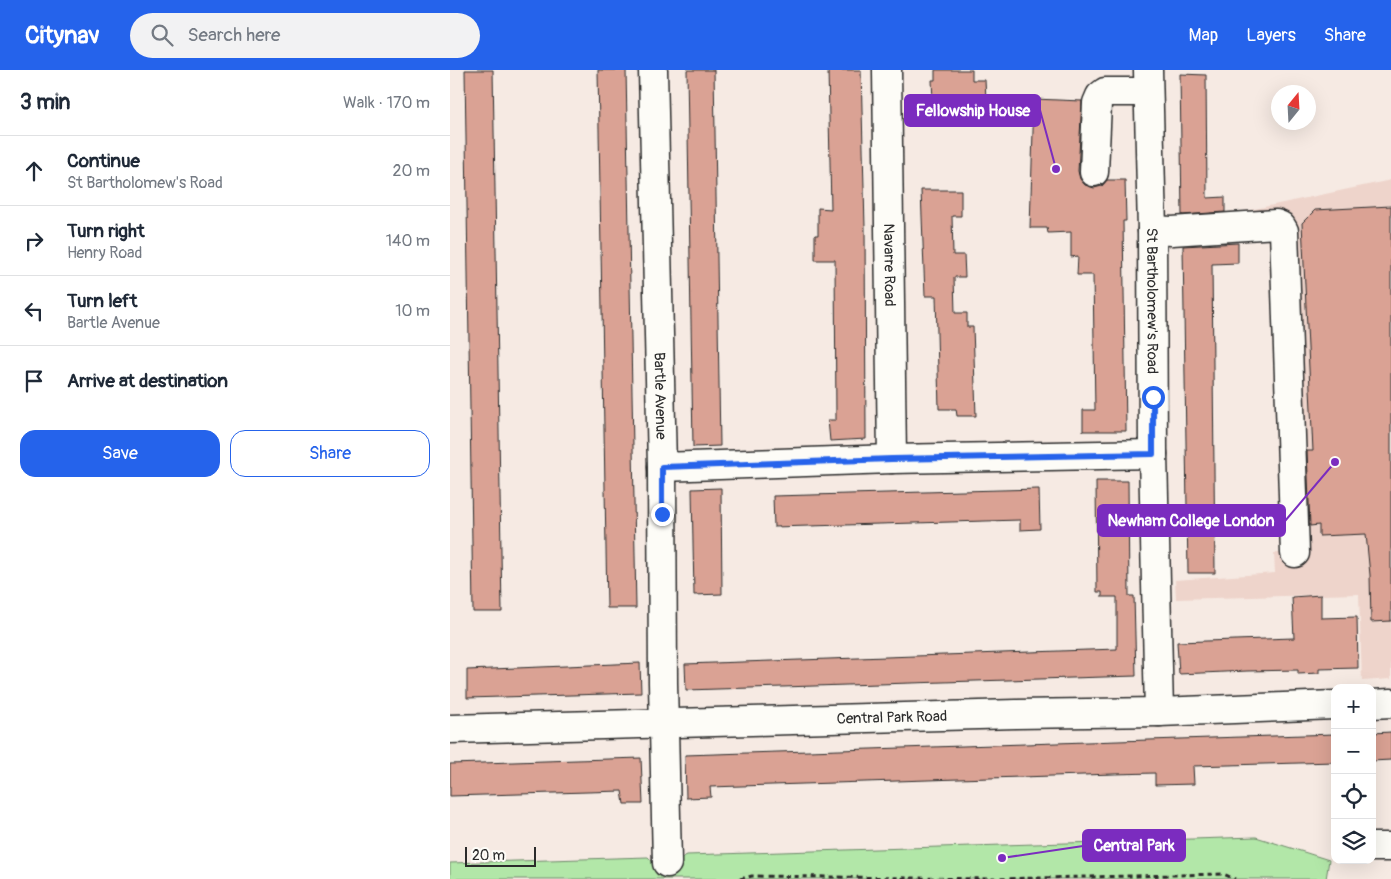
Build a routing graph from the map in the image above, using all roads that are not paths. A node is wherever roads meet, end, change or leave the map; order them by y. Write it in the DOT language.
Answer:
graph roads {
  1 [pos="653,70"];
  2 [pos="886,70"];
  3 [pos="1148,81"];
  4 [pos="1094,172"];
  5 [pos="1152,230"];
  6 [pos="1153,454"];
  7 [pos="892,459"];
  8 [pos="662,467"];
  9 [pos="1294,553"];
  10 [pos="1391,703"];
  11 [pos="1376,704"];
  12 [pos="1331,705"];
  13 [pos="1159,712"];
  14 [pos="664,722"];
  15 [pos="450,729"];
  16 [pos="1376,847"];
  17 [pos="1391,847"];
  18 [pos="667,864"];
  1 -- 8 [label="street, Bartle Avenue"];
  2 -- 7 [label="street, Navarre Road"];
  3 -- 4 [label="street"];
  3 -- 5 [label="street, St Bartholomew's Road"];
  5 -- 6 [label="street, St Bartholomew's Road"];
  5 -- 9 [label="street"];
  6 -- 7 [label="street"];
  6 -- 13 [label="street, St Bartholomew's Road"];
  7 -- 8 [label="street"];
  8 -- 14 [label="street, Bartle Avenue"];
  10 -- 11 [label="street"];
  12 -- 13 [label="street, Central Park Road"];
  13 -- 14 [label="street, Central Park Road"];
  14 -- 15 [label="street, Central Park Road"];
  14 -- 18 [label="street, Bartle Avenue"];
  16 -- 17 [label="street"];
}
